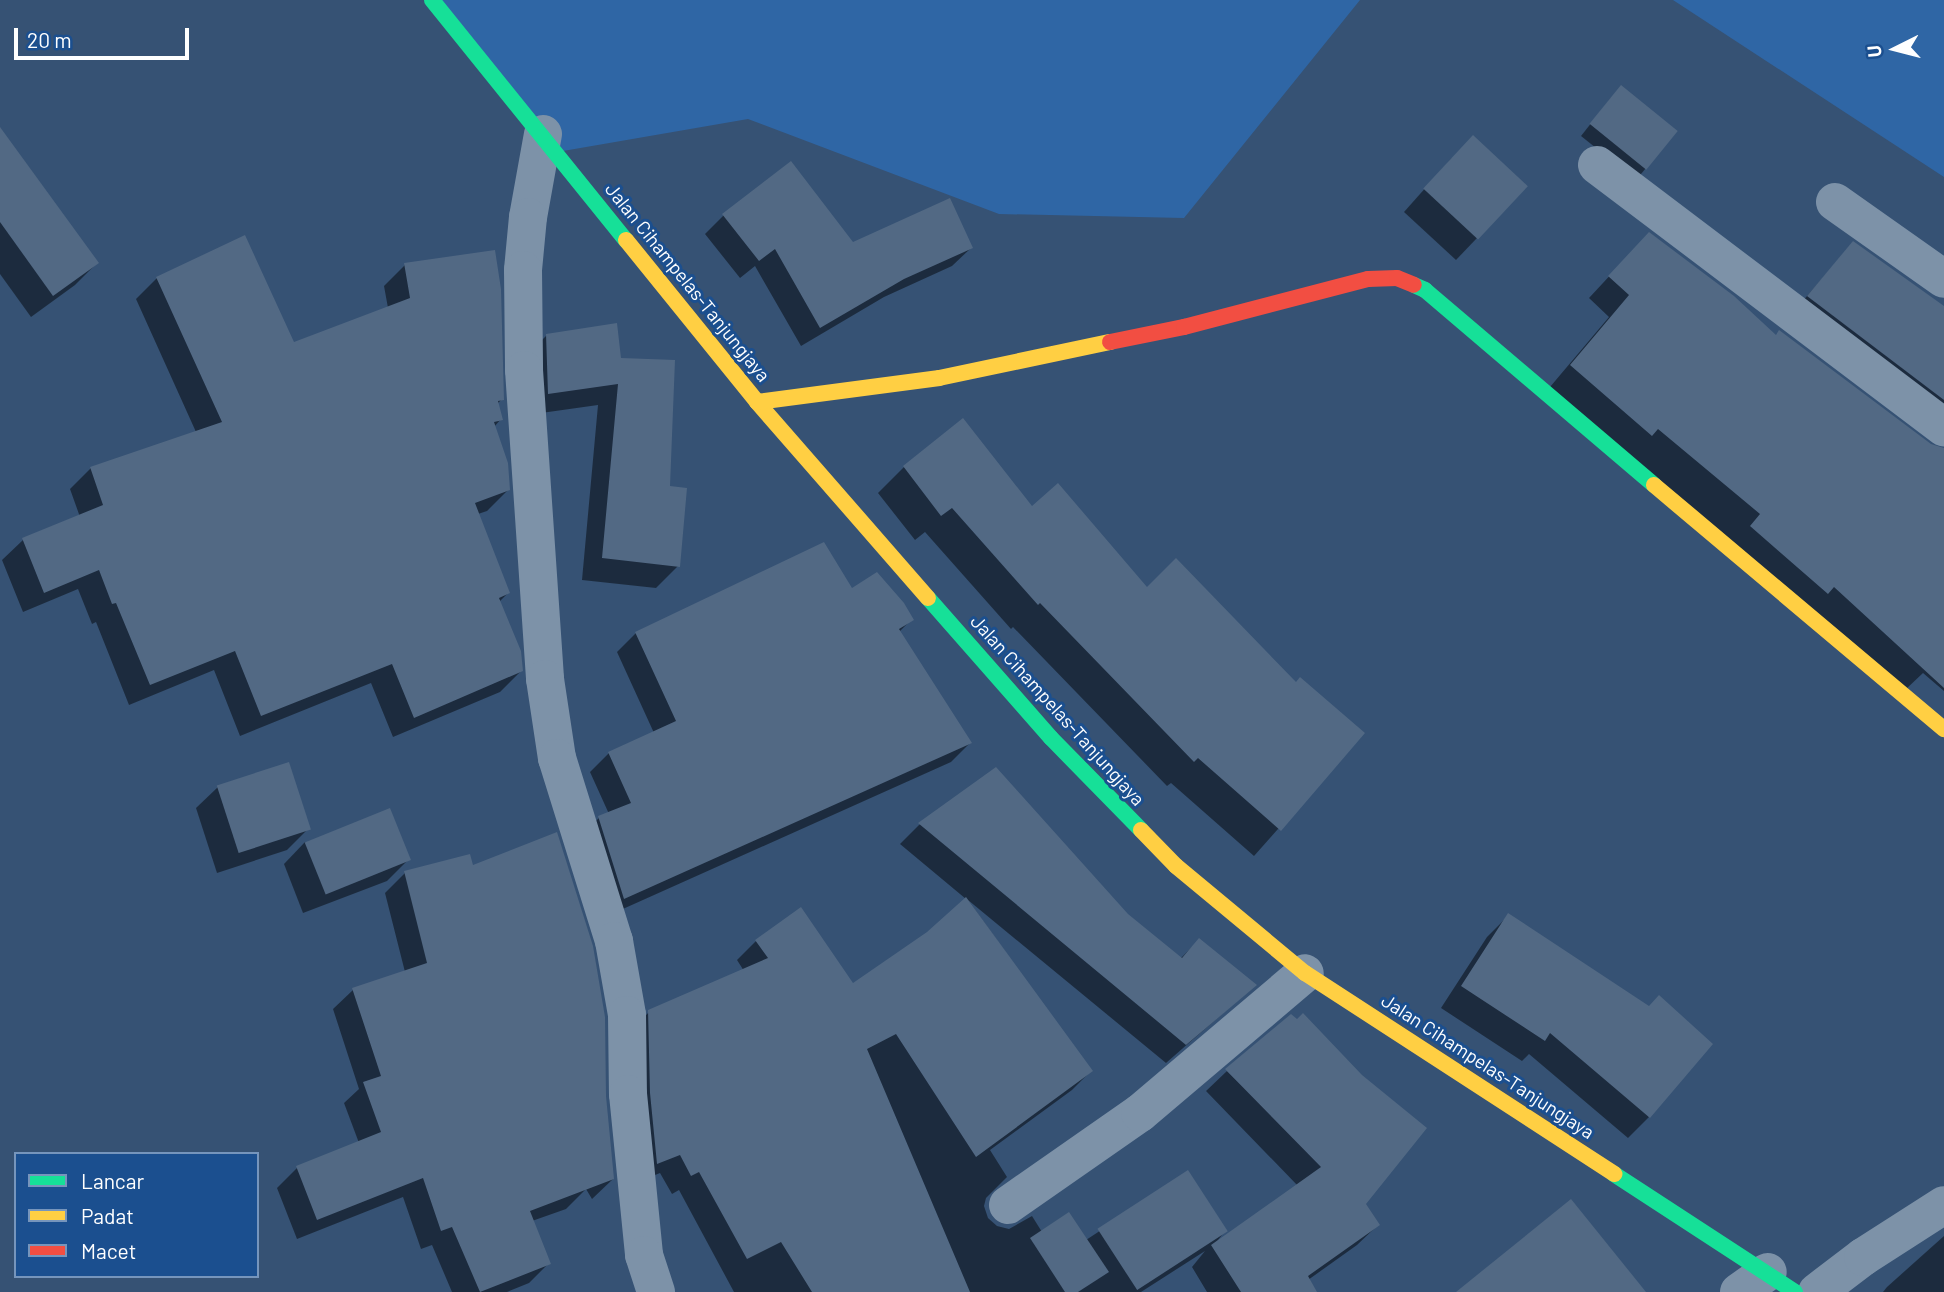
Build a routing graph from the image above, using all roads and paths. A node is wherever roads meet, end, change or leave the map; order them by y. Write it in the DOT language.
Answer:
graph roads {
  1 [pos="432,0"];
  2 [pos="543,134"];
  3 [pos="1597,165"];
  4 [pos="1835,202"];
  5 [pos="1944,279"];
  6 [pos="757,402"];
  7 [pos="1944,427"];
  8 [pos="1944,729"];
  9 [pos="1305,973"];
  10 [pos="1008,1205"];
  11 [pos="1944,1205"];
  12 [pos="1768,1285"];
  13 [pos="656,1292"];
  14 [pos="1817,1292"];
  1 -- 2 [label="main road, Jalan Cihampelas-Tanjungjaya"];
  2 -- 6 [label="main road, Jalan Cihampelas-Tanjungjaya"];
  2 -- 13 [label="street"];
  3 -- 7 [label="street"];
  4 -- 5 [label="street"];
  6 -- 8 [label="main road"];
  6 -- 9 [label="main road, Jalan Cihampelas-Tanjungjaya"];
  9 -- 10 [label="street"];
  9 -- 12 [label="main road, Jalan Cihampelas-Tanjungjaya"];
  11 -- 14 [label="street"];
}
